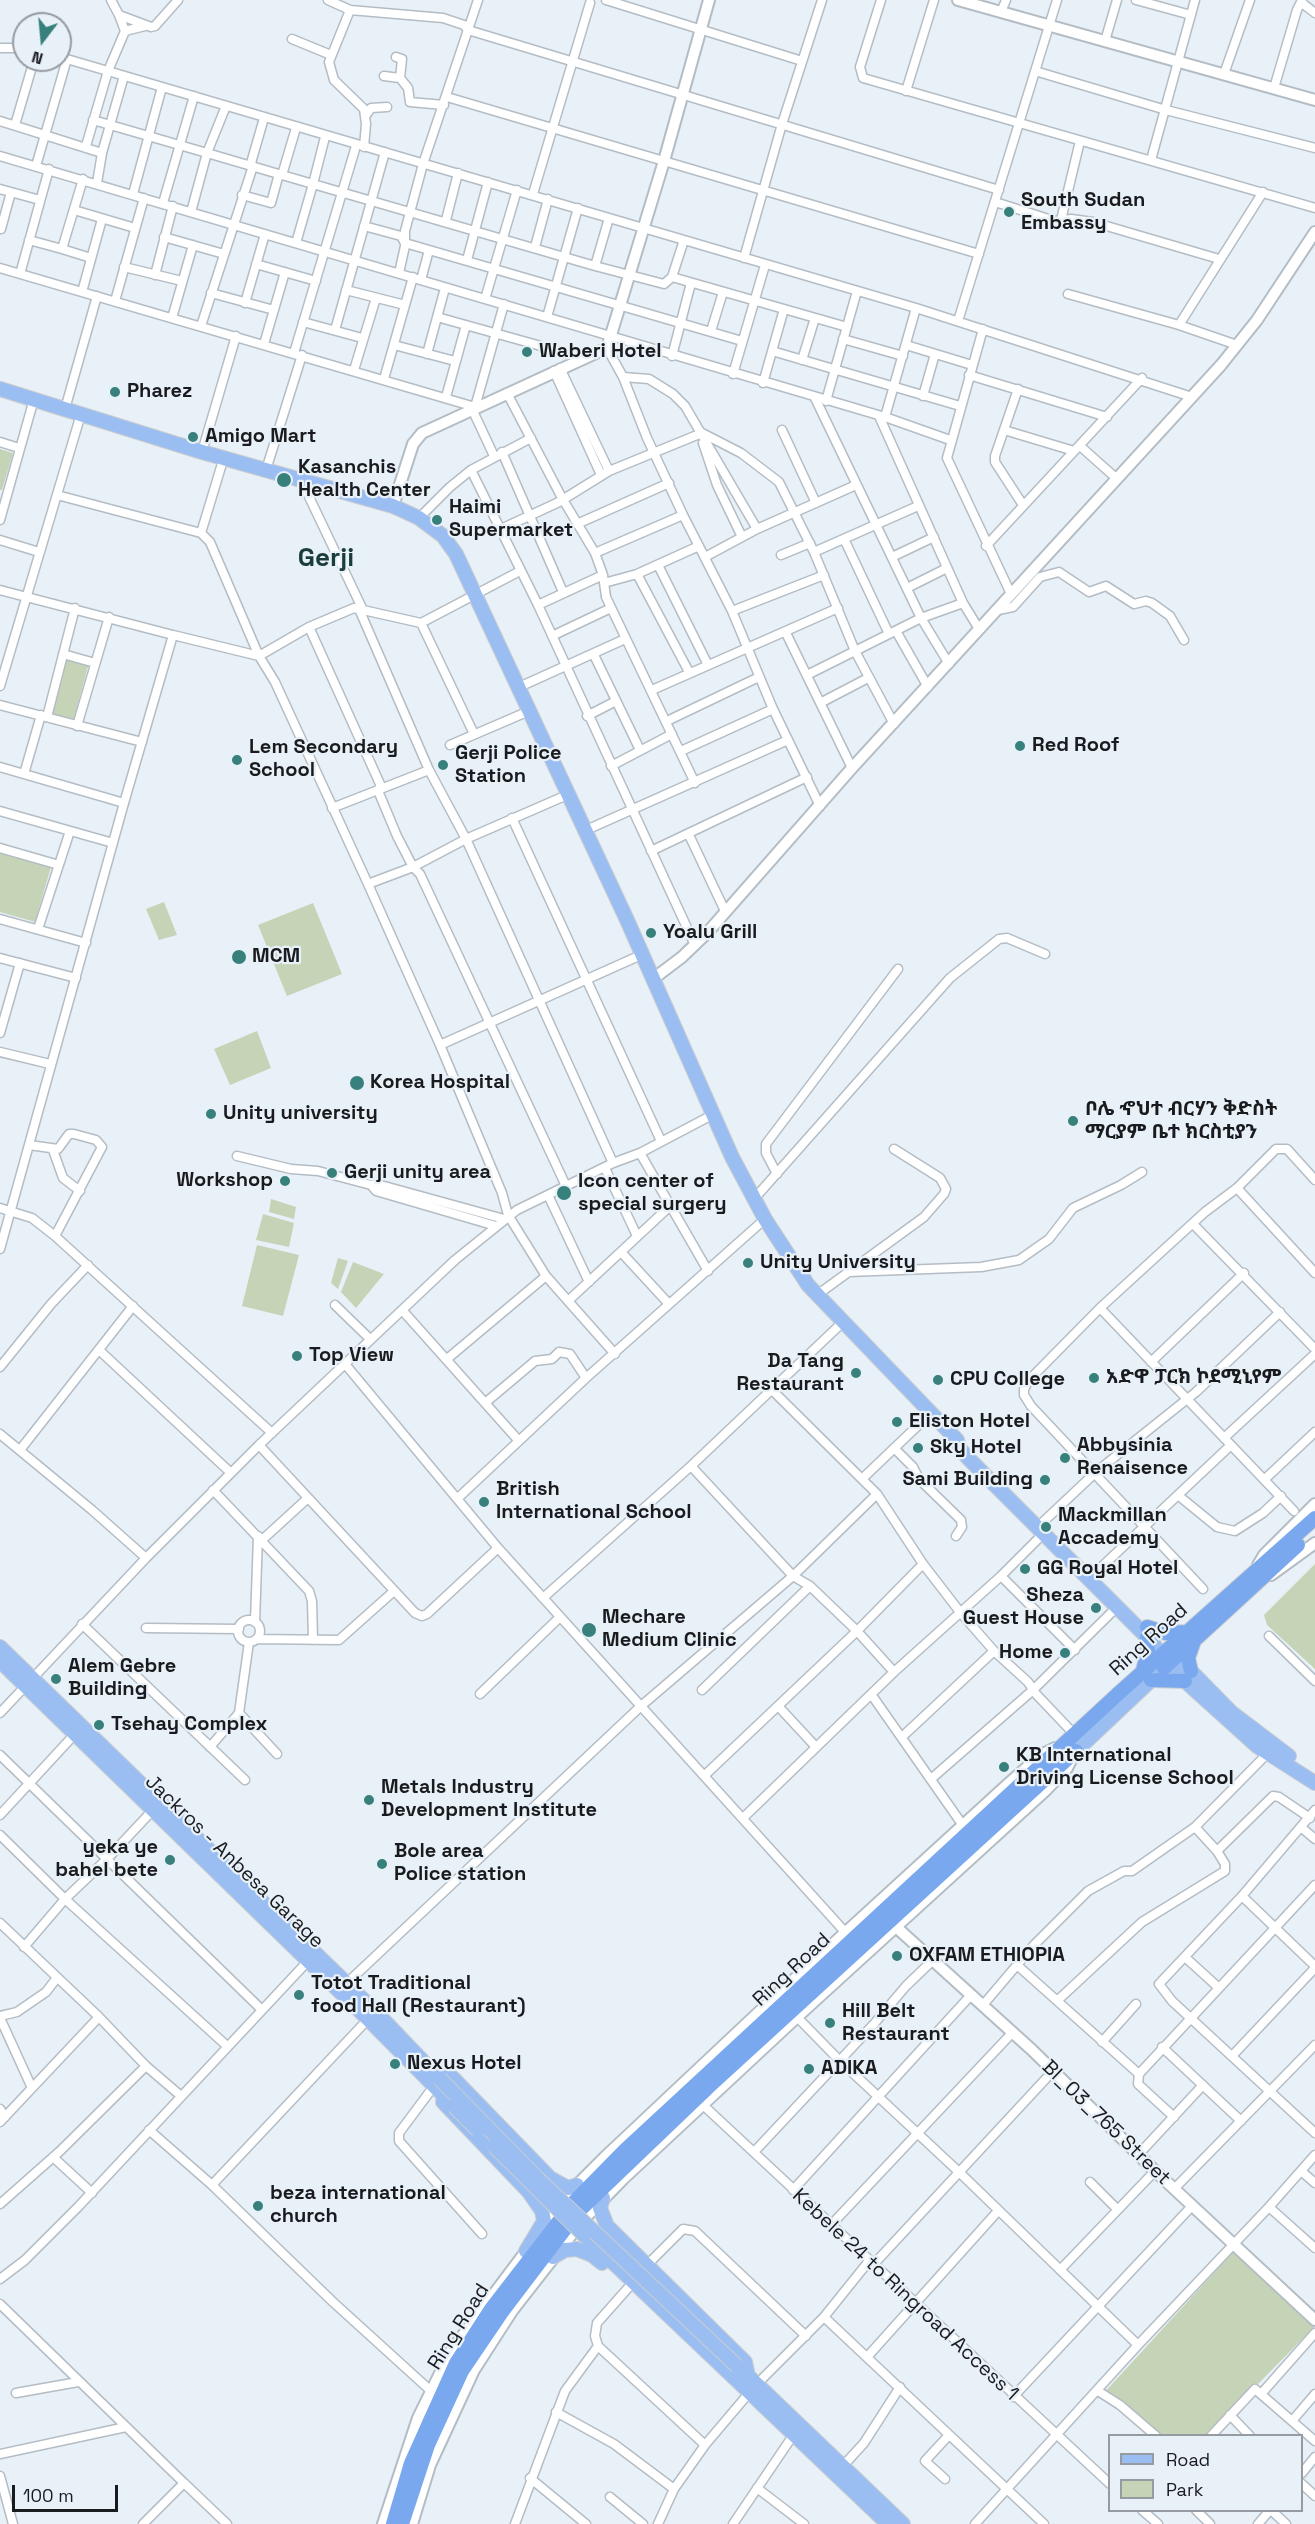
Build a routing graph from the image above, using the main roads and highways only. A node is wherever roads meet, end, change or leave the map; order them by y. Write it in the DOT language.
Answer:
graph roads {
  1 [pos="0,389"];
  2 [pos="1315,1518"];
  3 [pos="1043,1528"];
  4 [pos="1315,1530"];
  5 [pos="1258,1575"];
  6 [pos="1147,1632"];
  7 [pos="1190,1636"];
  8 [pos="0,1647"];
  9 [pos="1168,1658"];
  10 [pos="0,1661"];
  11 [pos="1147,1675"];
  12 [pos="1188,1676"];
  13 [pos="28,1682"];
  14 [pos="1070,1748"];
  15 [pos="1315,1774"];
  16 [pos="1315,1783"];
  17 [pos="237,1885"];
  18 [pos="372,2015"];
  19 [pos="427,2065"];
  20 [pos="438,2085"];
  21 [pos="577,2185"];
  22 [pos="603,2198"];
  23 [pos="525,2252"];
  24 [pos="553,2256"];
  25 [pos="744,2379"];
  26 [pos="393,2524"];
  27 [pos="402,2524"];
  28 [pos="888,2524"];
  29 [pos="903,2524"];
  1 -- 3 [label="main road"];
  2 -- 5 [label="highway, Ring Road"];
  3 -- 6 [label="main road"];
  3 -- 6 [label="main road"];
  4 -- 5 [label="highway, Ring Road"];
  5 -- 7 [label="highway, Ring Road"];
  6 -- 7 [label="highway"];
  6 -- 9 [label="main road"];
  6 -- 11 [label="highway"];
  7 -- 9 [label="highway, Ring Road"];
  7 -- 12 [label="highway"];
  8 -- 13 [label="main road"];
  9 -- 11 [label="main road, Ring Road"];
  9 -- 12 [label="main road"];
  10 -- 13 [label="main road, Jackros - Anbesa Garage"];
  11 -- 12 [label="highway"];
  11 -- 14 [label="main road, Ring Road"];
  11 -- 14 [label="highway, Ring Road"];
  12 -- 15 [label="main road"];
  12 -- 16 [label="main road"];
  13 -- 17 [label="main road"];
  13 -- 17 [label="main road, Jackros - Anbesa Garage"];
  14 -- 26 [label="highway, Ring Road"];
  14 -- 27 [label="highway, Ring Road"];
  17 -- 18 [label="main road, Jackros - Anbesa Garage"];
  17 -- 18 [label="main road"];
  18 -- 19 [label="main road"];
  18 -- 20 [label="main road, Jackros - Anbesa Garage"];
  19 -- 20 [label="main road"];
  19 -- 21 [label="main road"];
  20 -- 23 [label="main road"];
  20 -- 25 [label="main road, bridge"];
  20 -- 25 [label="main road, bridge"];
  22 -- 25 [label="main road"];
  24 -- 25 [label="main road"];
  25 -- 28 [label="main road"];
  25 -- 29 [label="main road"];
}
